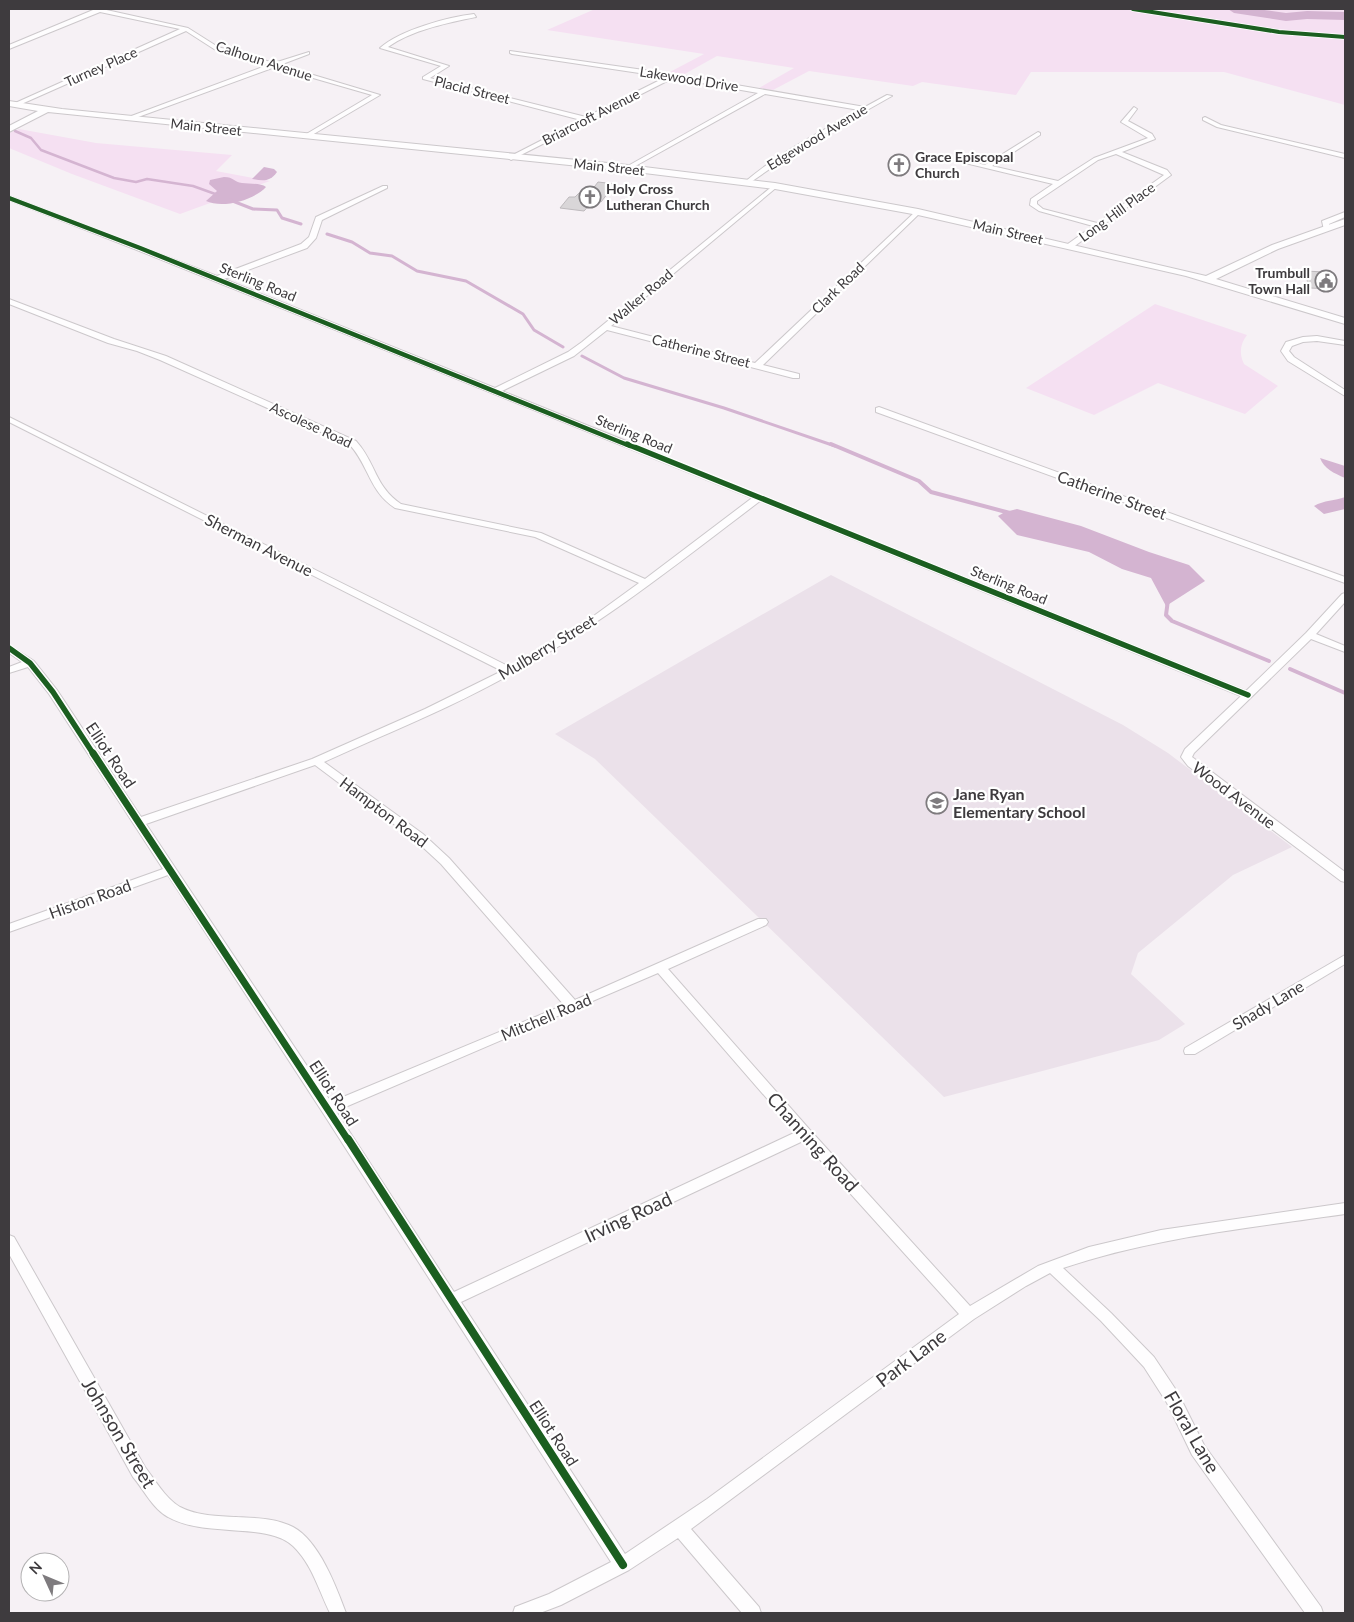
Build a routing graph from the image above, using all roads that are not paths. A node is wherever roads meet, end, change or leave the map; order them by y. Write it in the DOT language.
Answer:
graph roads {
  1 [pos="97,9"];
  2 [pos="474,16"];
  3 [pos="186,29"];
  4 [pos="9,47"];
  5 [pos="512,52"];
  6 [pos="307,53"];
  7 [pos="272,66"];
  8 [pos="672,76"];
  9 [pos="766,92"];
  10 [pos="889,96"];
  11 [pos="12,104"];
  12 [pos="865,109"];
  13 [pos="46,110"];
  14 [pos="1134,110"];
  15 [pos="128,119"];
  16 [pos="585,119"];
  17 [pos="1206,119"];
  18 [pos="9,129"];
  19 [pos="1038,134"];
  20 [pos="305,137"];
  21 [pos="1117,152"];
  22 [pos="1345,156"];
  23 [pos="511,158"];
  24 [pos="964,162"];
  25 [pos="986,167"];
  26 [pos="628,168"];
  27 [pos="748,182"];
  28 [pos="1058,183"];
  29 [pos="775,186"];
  30 [pos="385,187"];
  31 [pos="9,198"];
  32 [pos="918,212"];
  33 [pos="1345,214"];
  34 [pos="1345,222"];
  35 [pos="1098,225"];
  36 [pos="1327,228"];
  37 [pos="1069,246"];
  38 [pos="217,279"];
  39 [pos="1208,279"];
  40 [pos="9,301"];
  41 [pos="1345,321"];
  42 [pos="606,327"];
  43 [pos="1345,343"];
  44 [pos="758,365"];
  45 [pos="796,376"];
  46 [pos="496,391"];
  47 [pos="1345,394"];
  48 [pos="879,410"];
  49 [pos="9,419"];
  50 [pos="758,498"];
  51 [pos="1345,580"];
  52 [pos="646,583"];
  53 [pos="1345,596"];
  54 [pos="1310,635"];
  55 [pos="9,648"];
  56 [pos="1345,649"];
  57 [pos="30,663"];
  58 [pos="9,670"];
  59 [pos="510,671"];
  60 [pos="1248,695"];
  61 [pos="316,761"];
  62 [pos="139,822"];
  63 [pos="171,870"];
  64 [pos="1345,878"];
  65 [pos="762,922"];
  66 [pos="9,928"];
  67 [pos="1345,959"];
  68 [pos="660,968"];
  69 [pos="572,1006"];
  70 [pos="1190,1051"];
  71 [pos="328,1109"];
  72 [pos="805,1134"];
  73 [pos="1345,1208"];
  74 [pos="9,1241"];
  75 [pos="1052,1266"];
  76 [pos="451,1300"];
  77 [pos="968,1315"];
  78 [pos="680,1528"];
  79 [pos="623,1565"];
  80 [pos="338,1613"];
  81 [pos="521,1613"];
  82 [pos="753,1613"];
  83 [pos="1315,1613"];
  1 -- 3 [label="street, Calhoun Avenue"];
  1 -- 4 [label="street"];
  2 -- 16 [label="street, Placid Street"];
  3 -- 7 [label="street, Calhoun Avenue"];
  3 -- 11 [label="street, Turney Place"];
  5 -- 8 [label="street, Lakewood Drive"];
  6 -- 7 [label="street"];
  7 -- 15 [label="street"];
  7 -- 20 [label="street, Calhoun Avenue"];
  8 -- 9 [label="street, Lakewood Drive"];
  8 -- 16 [label="street, Briarcroft Avenue"];
  9 -- 12 [label="street, Lakewood Drive"];
  9 -- 26 [label="street"];
  10 -- 12 [label="street, Edgewood Avenue"];
  11 -- 13 [label="main road, Main Street"];
  12 -- 27 [label="street, Edgewood Avenue"];
  13 -- 15 [label="main road, Main Street"];
  13 -- 18 [label="main road"];
  14 -- 21 [label="street"];
  15 -- 20 [label="main road, Main Street"];
  16 -- 23 [label="street, Briarcroft Avenue"];
  17 -- 22 [label="street"];
  19 -- 25 [label="street"];
  20 -- 23 [label="main road, Main Street"];
  21 -- 28 [label="street"];
  21 -- 35 [label="street, Long Hill Place"];
  23 -- 26 [label="main road, Main Street"];
  24 -- 25 [label="street"];
  25 -- 28 [label="street"];
  26 -- 27 [label="main road, Main Street"];
  27 -- 29 [label="main road, Main Street"];
  28 -- 35 [label="street"];
  29 -- 32 [label="main road, Main Street"];
  29 -- 42 [label="street, Walker Road"];
  30 -- 38 [label="street"];
  31 -- 38 [label="street, Sterling Road"];
  32 -- 37 [label="main road, Main Street"];
  32 -- 44 [label="street, Clark Road"];
  33 -- 36 [label="street"];
  34 -- 36 [label="main road"];
  35 -- 37 [label="street, Long Hill Place"];
  36 -- 39 [label="main road"];
  37 -- 39 [label="main road, Main Street"];
  38 -- 46 [label="street, Sterling Road"];
  39 -- 41 [label="main road, Main Street"];
  40 -- 52 [label="street, Ascolese Road"];
  42 -- 44 [label="street, Catherine Street"];
  42 -- 46 [label="street, Walker Road"];
  43 -- 47 [label="street"];
  44 -- 45 [label="street, Catherine Street"];
  46 -- 50 [label="street, Sterling Road"];
  48 -- 51 [label="street, Catherine Street"];
  49 -- 59 [label="street, Sherman Avenue"];
  50 -- 52 [label="street, Mulberry Street"];
  50 -- 60 [label="street, Sterling Road"];
  52 -- 59 [label="street, Mulberry Street"];
  53 -- 54 [label="street, Wood Avenue"];
  54 -- 56 [label="street"];
  54 -- 60 [label="street, Wood Avenue"];
  55 -- 57 [label="street, Elliot Road"];
  57 -- 58 [label="street"];
  57 -- 62 [label="street, Elliot Road"];
  59 -- 61 [label="street, Mulberry Street"];
  60 -- 64 [label="street, Wood Avenue"];
  61 -- 62 [label="street"];
  61 -- 69 [label="street, Hampton Road"];
  62 -- 63 [label="street, Elliot Road"];
  63 -- 66 [label="street, Histon Road"];
  63 -- 71 [label="street, Elliot Road"];
  65 -- 68 [label="street, Mitchell Road"];
  67 -- 70 [label="street, Shady Lane"];
  68 -- 69 [label="street, Mitchell Road"];
  68 -- 72 [label="street, Channing Road"];
  69 -- 71 [label="street, Mitchell Road"];
  71 -- 76 [label="street, Elliot Road"];
  72 -- 76 [label="street, Irving Road"];
  72 -- 77 [label="street, Channing Road"];
  73 -- 75 [label="street, Park Lane"];
  74 -- 80 [label="street, Johnson Street"];
  75 -- 77 [label="street, Park Lane"];
  75 -- 83 [label="street, Floral Lane"];
  76 -- 79 [label="street, Elliot Road"];
  77 -- 78 [label="street, Park Lane"];
  78 -- 79 [label="street, Park Lane"];
  78 -- 82 [label="street"];
  79 -- 81 [label="street, Park Lane"];
}
